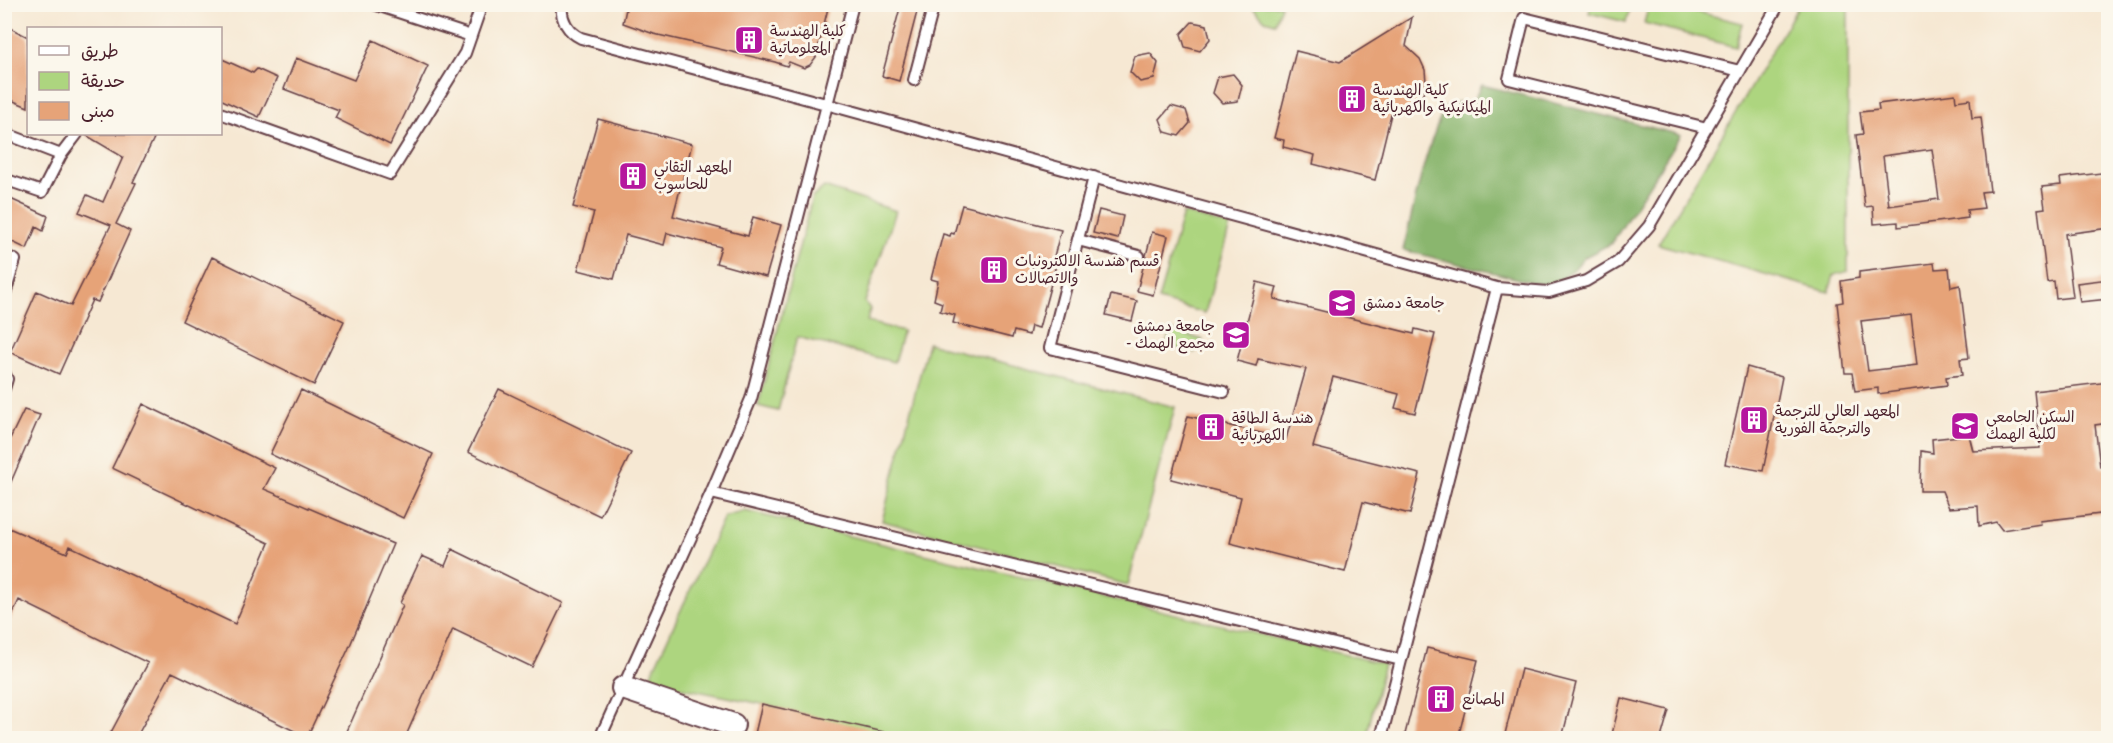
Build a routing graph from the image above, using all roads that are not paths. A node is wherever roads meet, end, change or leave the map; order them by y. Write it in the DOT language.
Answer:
graph roads {
  1 [pos="374,4"];
  2 [pos="483,4"];
  3 [pos="562,4"];
  4 [pos="853,4"];
  5 [pos="934,4"];
  6 [pos="1779,4"];
  7 [pos="471,36"];
  8 [pos="1740,71"];
  9 [pos="914,80"];
  10 [pos="826,104"];
  11 [pos="222,114"];
  12 [pos="1707,128"];
  13 [pos="4,133"];
  14 [pos="76,135"];
  15 [pos="61,155"];
  16 [pos="1094,177"];
  17 [pos="4,179"];
  18 [pos="1078,240"];
  19 [pos="4,255"];
  20 [pos="1139,256"];
  21 [pos="1497,288"];
  22 [pos="4,297"];
  23 [pos="4,372"];
  24 [pos="4,389"];
  25 [pos="1224,392"];
  26 [pos="711,493"];
  27 [pos="1401,660"];
  28 [pos="623,688"];
  29 [pos="733,725"];
  30 [pos="600,738"];
  31 [pos="1381,738"];
  1 -- 7 [label="lane"];
  2 -- 7 [label="lane"];
  3 -- 10 [label="lane"];
  4 -- 10 [label="lane"];
  5 -- 9 [label="lane"];
  6 -- 8 [label="lane"];
  7 -- 11 [label="lane"];
  8 -- 12 [label="lane"];
  8 -- 12 [label="lane"];
  10 -- 16 [label="lane"];
  10 -- 26 [label="lane"];
  12 -- 21 [label="lane"];
  13 -- 15 [label="lane"];
  14 -- 15 [label="lane"];
  15 -- 17 [label="lane"];
  16 -- 18 [label="lane"];
  16 -- 21 [label="lane"];
  18 -- 20 [label="lane"];
  18 -- 25 [label="lane"];
  19 -- 22 [label="lane"];
  21 -- 27 [label="lane"];
  23 -- 24 [label="lane"];
  26 -- 27 [label="lane"];
  26 -- 28 [label="lane"];
  27 -- 31 [label="lane"];
  28 -- 29 [label="street"];
  28 -- 30 [label="lane"];
}
